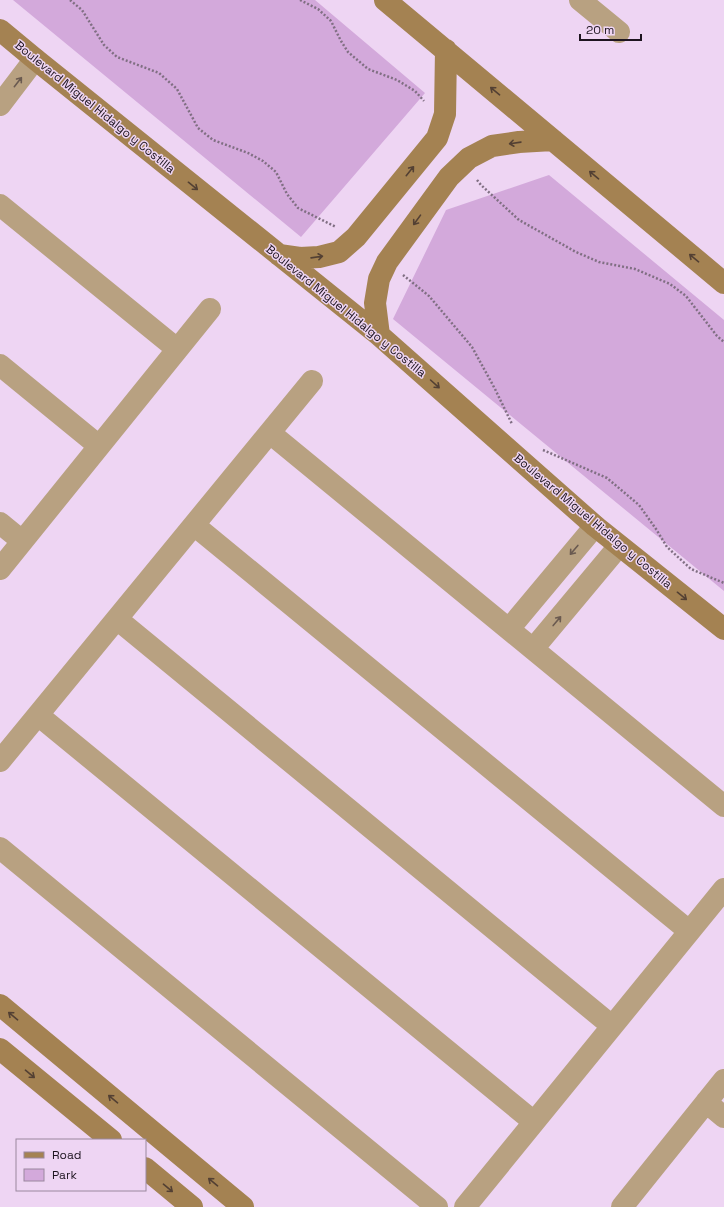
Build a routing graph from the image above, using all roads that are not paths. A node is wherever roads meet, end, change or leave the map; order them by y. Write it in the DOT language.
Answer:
graph roads {
  1 [pos="386,0"];
  2 [pos="580,0"];
  3 [pos="618,32"];
  4 [pos="1,33"];
  5 [pos="446,50"];
  6 [pos="35,60"];
  7 [pos="0,105"];
  8 [pos="553,140"];
  9 [pos="0,205"];
  10 [pos="279,255"];
  11 [pos="724,283"];
  12 [pos="210,310"];
  13 [pos="379,335"];
  14 [pos="177,349"];
  15 [pos="0,365"];
  16 [pos="312,381"];
  17 [pos="270,433"];
  18 [pos="99,446"];
  19 [pos="0,523"];
  20 [pos="194,525"];
  21 [pos="595,526"];
  22 [pos="22,541"];
  23 [pos="620,546"];
  24 [pos="0,568"];
  25 [pos="117,619"];
  26 [pos="509,629"];
  27 [pos="724,629"];
  28 [pos="533,649"];
  29 [pos="38,715"];
  30 [pos="0,761"];
  31 [pos="724,806"];
  32 [pos="0,848"];
  33 [pos="724,889"];
  34 [pos="689,931"];
  35 [pos="0,1004"];
  36 [pos="612,1026"];
  37 [pos="0,1049"];
  38 [pos="724,1080"];
  39 [pos="706,1102"];
  40 [pos="724,1117"];
  41 [pos="534,1122"];
  42 [pos="109,1139"];
  43 [pos="146,1169"];
  44 [pos="631,1204"];
  45 [pos="192,1207"];
  46 [pos="243,1207"];
  47 [pos="437,1207"];
  48 [pos="465,1207"];
  1 -- 5 [label="street"];
  2 -- 3 [label="street"];
  4 -- 6 [label="street, Boulevard Miguel Hidalgo y Costilla"];
  8 -- 5 [label="street, one-way"];
  10 -- 5 [label="street, one-way"];
  7 -- 6 [label="street, one-way"];
  6 -- 10 [label="street, Boulevard Miguel Hidalgo y Costilla, one-way"];
  11 -- 8 [label="street, one-way"];
  8 -- 13 [label="street, one-way"];
  9 -- 14 [label="street"];
  10 -- 13 [label="street, Boulevard Miguel Hidalgo y Costilla"];
  12 -- 14 [label="street"];
  13 -- 21 [label="street, Boulevard Miguel Hidalgo y Costilla, one-way"];
  14 -- 18 [label="street"];
  15 -- 18 [label="street"];
  16 -- 17 [label="street"];
  17 -- 20 [label="street"];
  17 -- 26 [label="street"];
  18 -- 22 [label="street"];
  19 -- 22 [label="street"];
  20 -- 25 [label="street"];
  20 -- 34 [label="street"];
  21 -- 23 [label="street, Boulevard Miguel Hidalgo y Costilla"];
  21 -- 26 [label="street, one-way"];
  22 -- 24 [label="street"];
  23 -- 27 [label="street, Boulevard Miguel Hidalgo y Costilla, one-way"];
  28 -- 23 [label="street, one-way"];
  25 -- 29 [label="street"];
  25 -- 36 [label="street"];
  26 -- 28 [label="street"];
  28 -- 31 [label="street"];
  29 -- 30 [label="street"];
  29 -- 41 [label="street"];
  32 -- 47 [label="street"];
  33 -- 34 [label="street"];
  34 -- 36 [label="street"];
  46 -- 35 [label="street, one-way"];
  36 -- 41 [label="street"];
  37 -- 42 [label="street, one-way"];
  38 -- 39 [label="street"];
  39 -- 40 [label="street"];
  39 -- 44 [label="street"];
  41 -- 48 [label="street"];
  43 -- 45 [label="street, one-way"];
}
